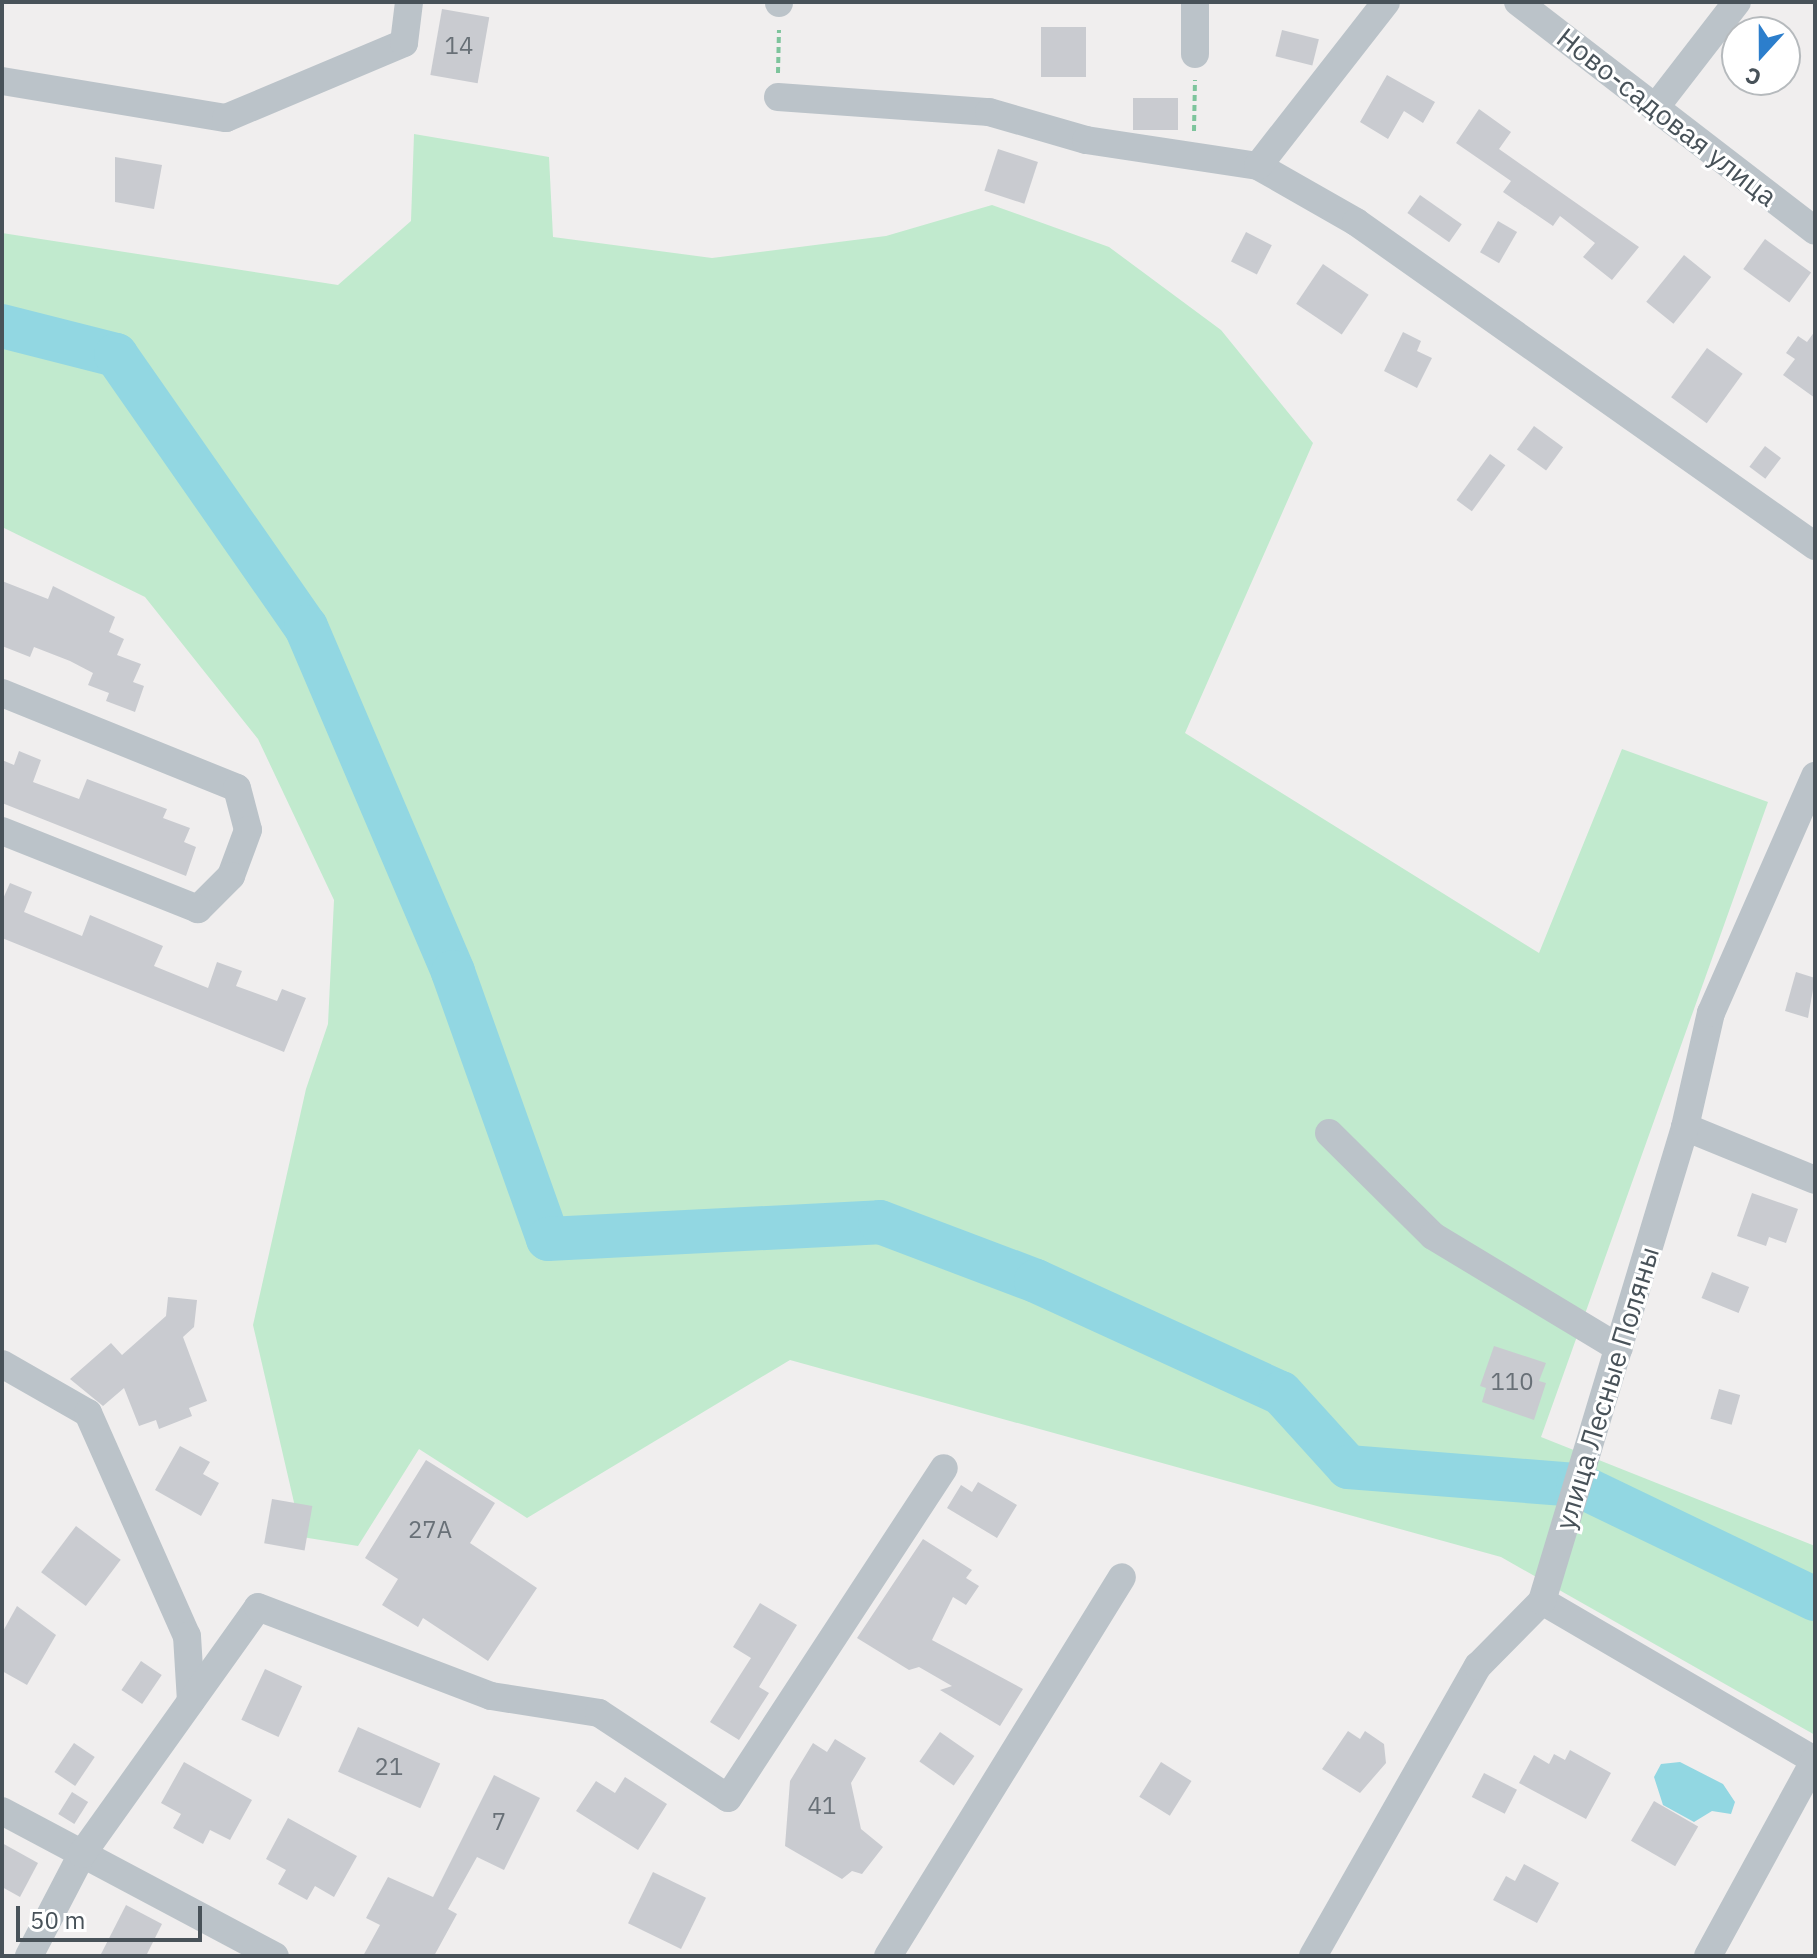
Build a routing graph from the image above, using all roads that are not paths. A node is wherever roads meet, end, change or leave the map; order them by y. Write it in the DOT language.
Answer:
graph roads {
  1 [pos="409,2"];
  2 [pos="1195,2"];
  3 [pos="1386,2"];
  4 [pos="1518,2"];
  5 [pos="1737,2"];
  6 [pos="1195,54"];
  7 [pos="2,81"];
  8 [pos="778,97"];
  9 [pos="1655,108"];
  10 [pos="1258,166"];
  11 [pos="1815,231"];
  12 [pos="1815,546"];
  13 [pos="2,693"];
  14 [pos="1815,776"];
  15 [pos="2,831"];
  16 [pos="1685,1127"];
  17 [pos="1329,1133"];
  18 [pos="1815,1180"];
  19 [pos="1619,1348"];
  20 [pos="2,1364"];
  21 [pos="944,1468"];
  22 [pos="1122,1577"];
  23 [pos="1542,1601"];
  24 [pos="191,1701"];
  25 [pos="1814,1759"];
  26 [pos="2,1811"];
  27 [pos="82,1854"];
  28 [pos="29,1956"];
  29 [pos="275,1956"];
  30 [pos="888,1956"];
  31 [pos="1313,1956"];
  32 [pos="1708,1956"];
  1 -- 7 [label="street"];
  2 -- 6 [label="street"];
  3 -- 10 [label="street"];
  4 -- 9 [label="street, Ново-садовая улица"];
  5 -- 9 [label="street"];
  8 -- 10 [label="street"];
  9 -- 11 [label="street, Ново-садовая улица"];
  10 -- 12 [label="street"];
  13 -- 15 [label="street"];
  14 -- 16 [label="street, улица Лесные Поляны"];
  16 -- 18 [label="street"];
  16 -- 19 [label="street, улица Лесные Поляны"];
  17 -- 19 [label="street"];
  19 -- 23 [label="street, улица Лесные Поляны"];
  20 -- 24 [label="street"];
  21 -- 24 [label="street"];
  22 -- 30 [label="street"];
  23 -- 25 [label="street"];
  23 -- 31 [label="street, улица Лесные Поляны"];
  24 -- 27 [label="street"];
  25 -- 32 [label="street"];
  26 -- 27 [label="street"];
  27 -- 28 [label="street"];
  27 -- 29 [label="street"];
}
